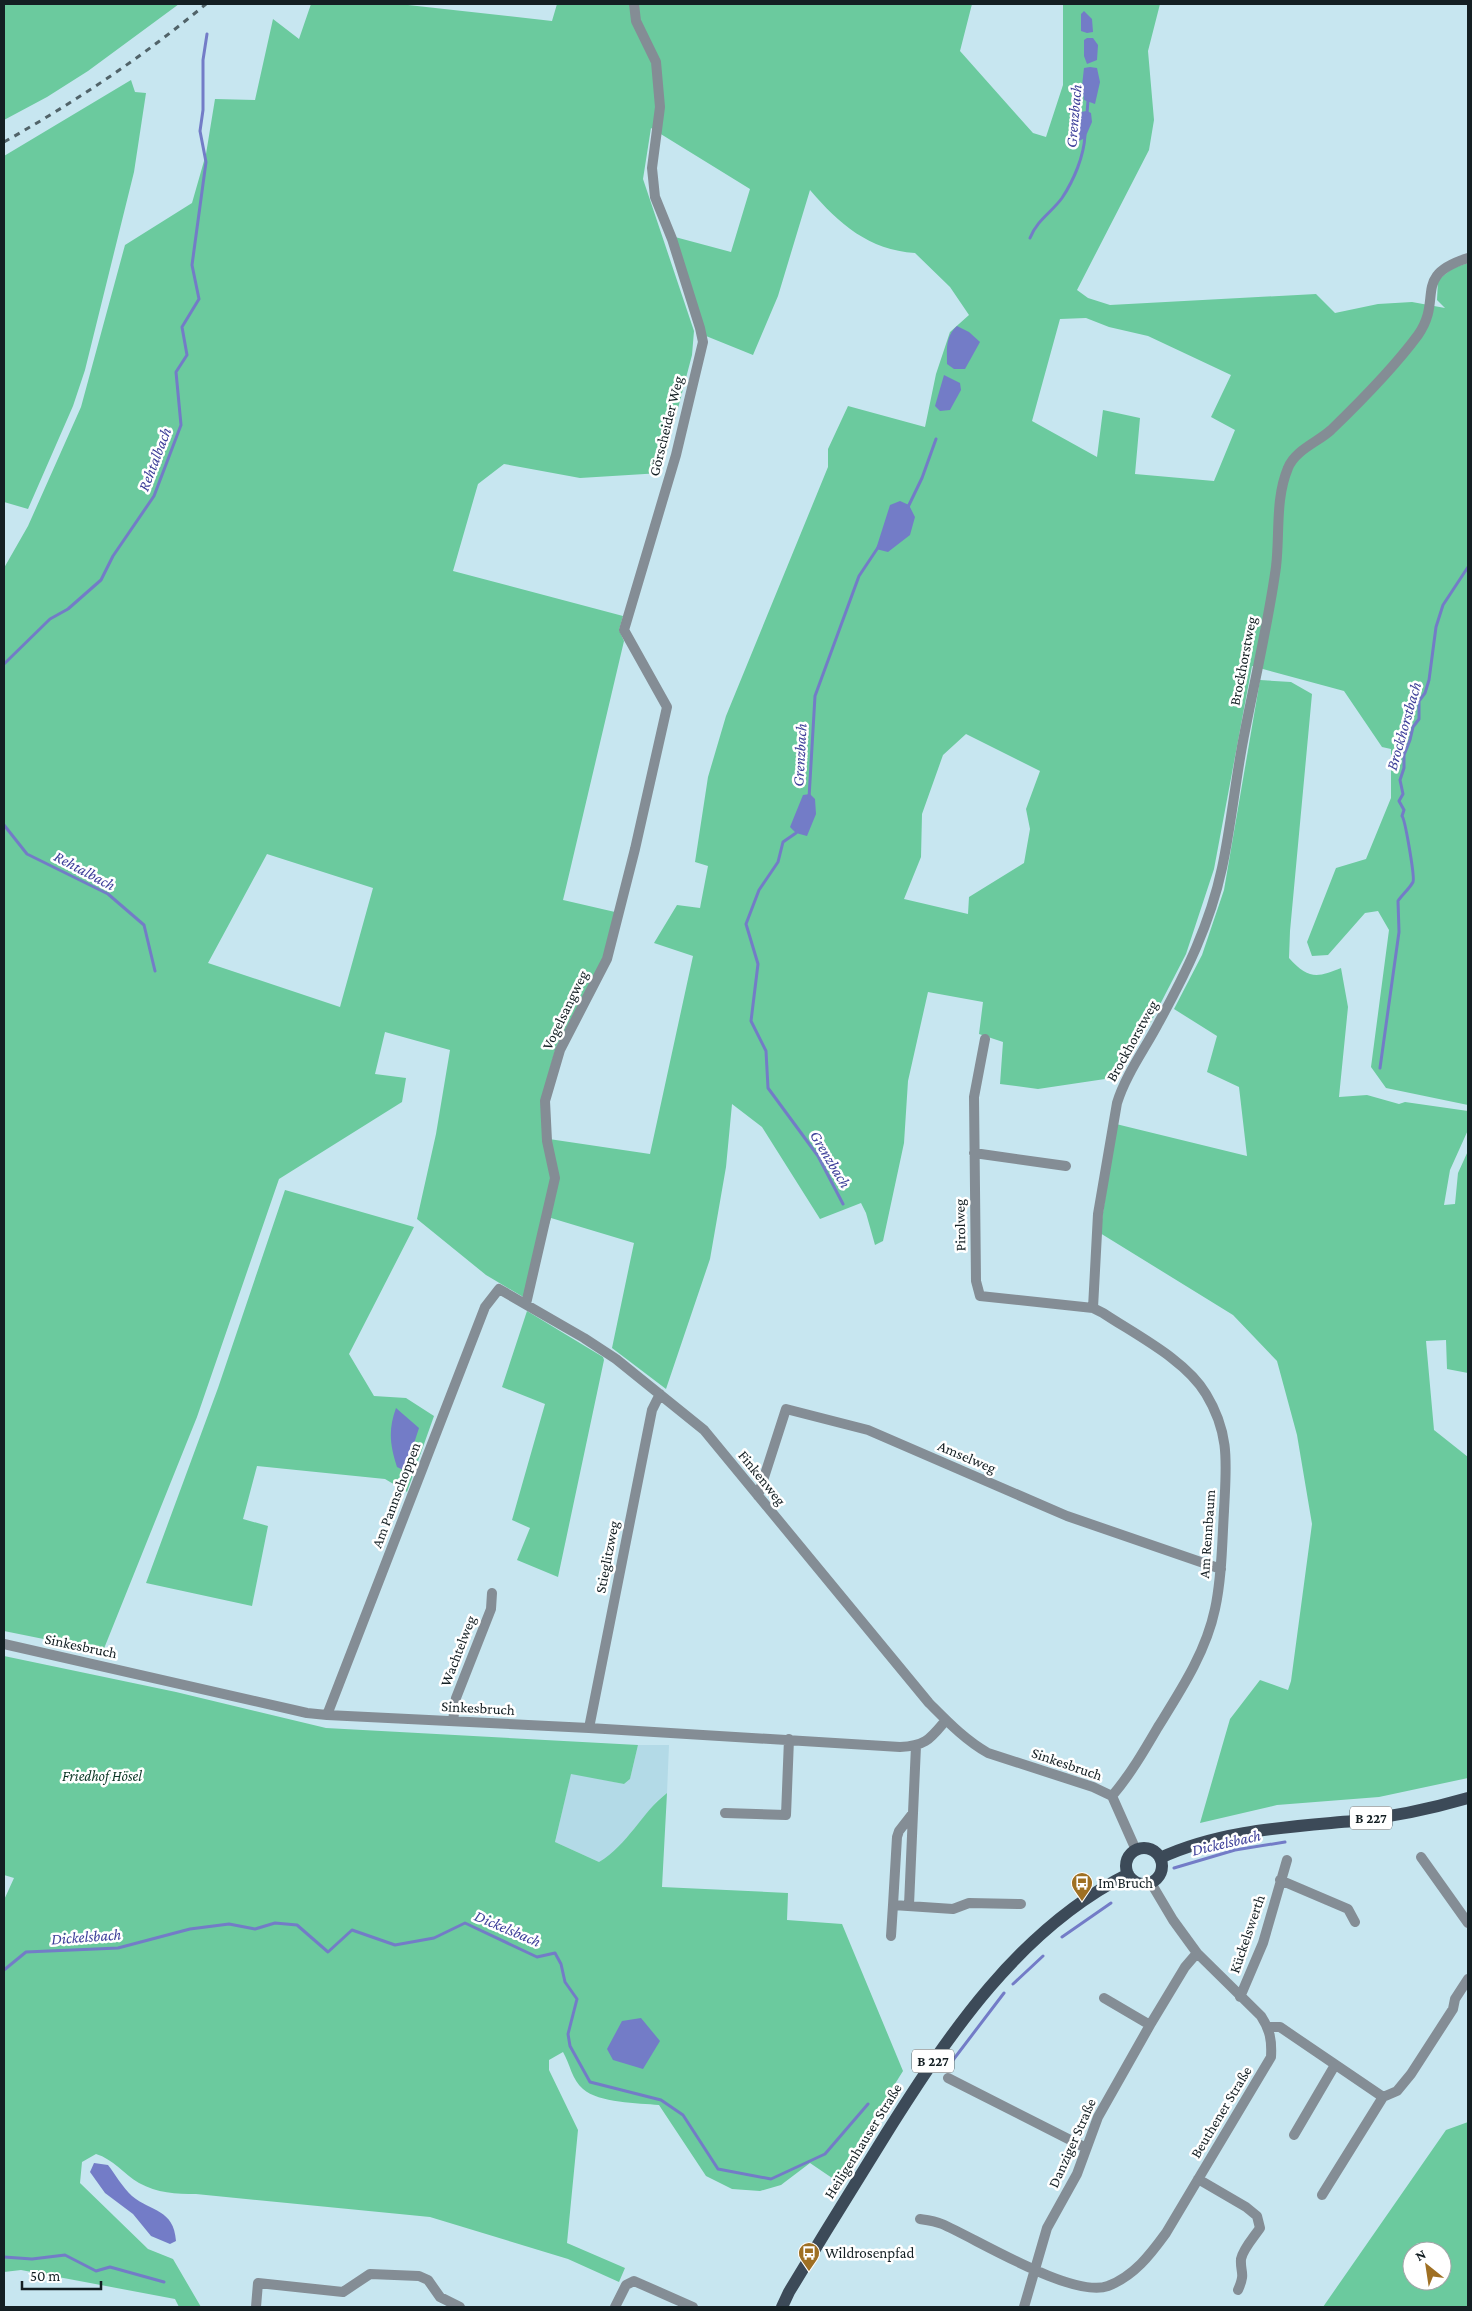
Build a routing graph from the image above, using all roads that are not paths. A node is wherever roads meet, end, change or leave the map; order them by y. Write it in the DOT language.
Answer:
graph roads {
  1 [pos="634,4"];
  2 [pos="1468,258"];
  3 [pos="635,849"];
  4 [pos="985,1039"];
  5 [pos="974,1153"];
  6 [pos="1066,1166"];
  7 [pos="498,1289"];
  8 [pos="980,1296"];
  9 [pos="526,1304"];
  10 [pos="1093,1308"];
  11 [pos="660,1394"];
  12 [pos="758,1496"];
  13 [pos="1221,1569"];
  14 [pos="492,1593"];
  15 [pos="4,1644"];
  16 [pos="327,1715"];
  17 [pos="946,1720"];
  18 [pos="453,1721"];
  19 [pos="589,1728"];
  20 [pos="960,1732"];
  21 [pos="789,1739"];
  22 [pos="916,1746"];
  23 [pos="1112,1796"];
  24 [pos="1468,1798"];
  25 [pos="725,1813"];
  26 [pos="913,1813"];
  27 [pos="1136,1850"];
  28 [pos="1421,1857"];
  29 [pos="1160,1858"];
  30 [pos="1287,1860"];
  31 [pos="1128,1874"];
  32 [pos="1280,1880"];
  33 [pos="1151,1882"];
  34 [pos="1021,1904"];
  35 [pos="893,1905"];
  36 [pos="909,1905"];
  37 [pos="1355,1922"];
  38 [pos="1468,1923"];
  39 [pos="891,1936"];
  40 [pos="1197,1953"];
  41 [pos="1468,1979"];
  42 [pos="1240,1997"];
  43 [pos="1104,1998"];
  44 [pos="1150,2025"];
  45 [pos="1269,2027"];
  46 [pos="1336,2065"];
  47 [pos="948,2078"];
  48 [pos="1383,2097"];
  49 [pos="1294,2135"];
  50 [pos="1086,2148"];
  51 [pos="1198,2179"];
  52 [pos="1322,2195"];
  53 [pos="920,2219"];
  54 [pos="1034,2270"];
  55 [pos="1238,2290"];
  56 [pos="789,2292"];
  57 [pos="256,2307"];
  58 [pos="460,2307"];
  59 [pos="615,2307"];
  60 [pos="693,2307"];
  61 [pos="776,2307"];
  62 [pos="782,2307"];
  63 [pos="1024,2307"];
  1 -- 3 [label="street, Görscheider Weg"];
  2 -- 10 [label="street, Brockhorstweg"];
  3 -- 9 [label="street, Vogelsangweg"];
  4 -- 5 [label="street, Pirolweg"];
  5 -- 6 [label="street"];
  5 -- 8 [label="street, Pirolweg"];
  7 -- 9 [label="street, Finkenweg"];
  7 -- 16 [label="street, Am Pannschoppen"];
  8 -- 10 [label="street, Am Rennbaum"];
  9 -- 11 [label="street, Finkenweg"];
  10 -- 13 [label="street, Am Rennbaum"];
  11 -- 12 [label="street, Finkenweg"];
  11 -- 19 [label="street, Stieglitzweg"];
  12 -- 13 [label="street, Amselweg"];
  12 -- 17 [label="street, Finkenweg"];
  13 -- 23 [label="street, Am Rennbaum"];
  14 -- 18 [label="street, Wachtelweg"];
  15 -- 16 [label="street, Sinkesbruch"];
  16 -- 18 [label="street, Sinkesbruch"];
  17 -- 20 [label="street, Finkenweg"];
  17 -- 22 [label="street"];
  18 -- 19 [label="street, Sinkesbruch"];
  19 -- 21 [label="street, Sinkesbruch"];
  20 -- 23 [label="street, Sinkesbruch"];
  21 -- 22 [label="street, Sinkesbruch"];
  21 -- 25 [label="street"];
  22 -- 26 [label="street"];
  23 -- 27 [label="street, Sinkesbruch"];
  24 -- 29 [label="main road, B 227"];
  26 -- 35 [label="street"];
  26 -- 36 [label="street"];
  27 -- 29 [label="main road"];
  27 -- 31 [label="main road"];
  28 -- 38 [label="street"];
  29 -- 33 [label="main road"];
  30 -- 32 [label="street, Kückelswerth"];
  31 -- 33 [label="main road"];
  31 -- 56 [label="main road, Heiligenhauser Straße / B 227"];
  32 -- 37 [label="street, Kückelswerth"];
  32 -- 42 [label="street, Kückelswerth"];
  33 -- 40 [label="street"];
  34 -- 36 [label="street"];
  35 -- 36 [label="street"];
  35 -- 39 [label="street"];
  40 -- 42 [label="street"];
  40 -- 44 [label="street, Danziger Straße"];
  41 -- 48 [label="street"];
  42 -- 45 [label="street"];
  43 -- 44 [label="street"];
  44 -- 50 [label="street, Danziger Straße"];
  45 -- 46 [label="street"];
  45 -- 51 [label="street, Beuthener Straße"];
  46 -- 48 [label="street"];
  46 -- 49 [label="street"];
  47 -- 50 [label="street"];
  48 -- 52 [label="street"];
  50 -- 54 [label="street, Danziger Straße"];
  51 -- 54 [label="street, Beuthener Straße"];
  51 -- 55 [label="street"];
  53 -- 54 [label="street, Beuthener Straße"];
  54 -- 63 [label="street, Danziger Straße"];
  56 -- 61 [label="main road, Heiligenhauser Straße / B 227"];
  56 -- 62 [label="main road, Heiligenhauser Straße / B 227"];
  57 -- 58 [label="street"];
  59 -- 60 [label="street"];
}
